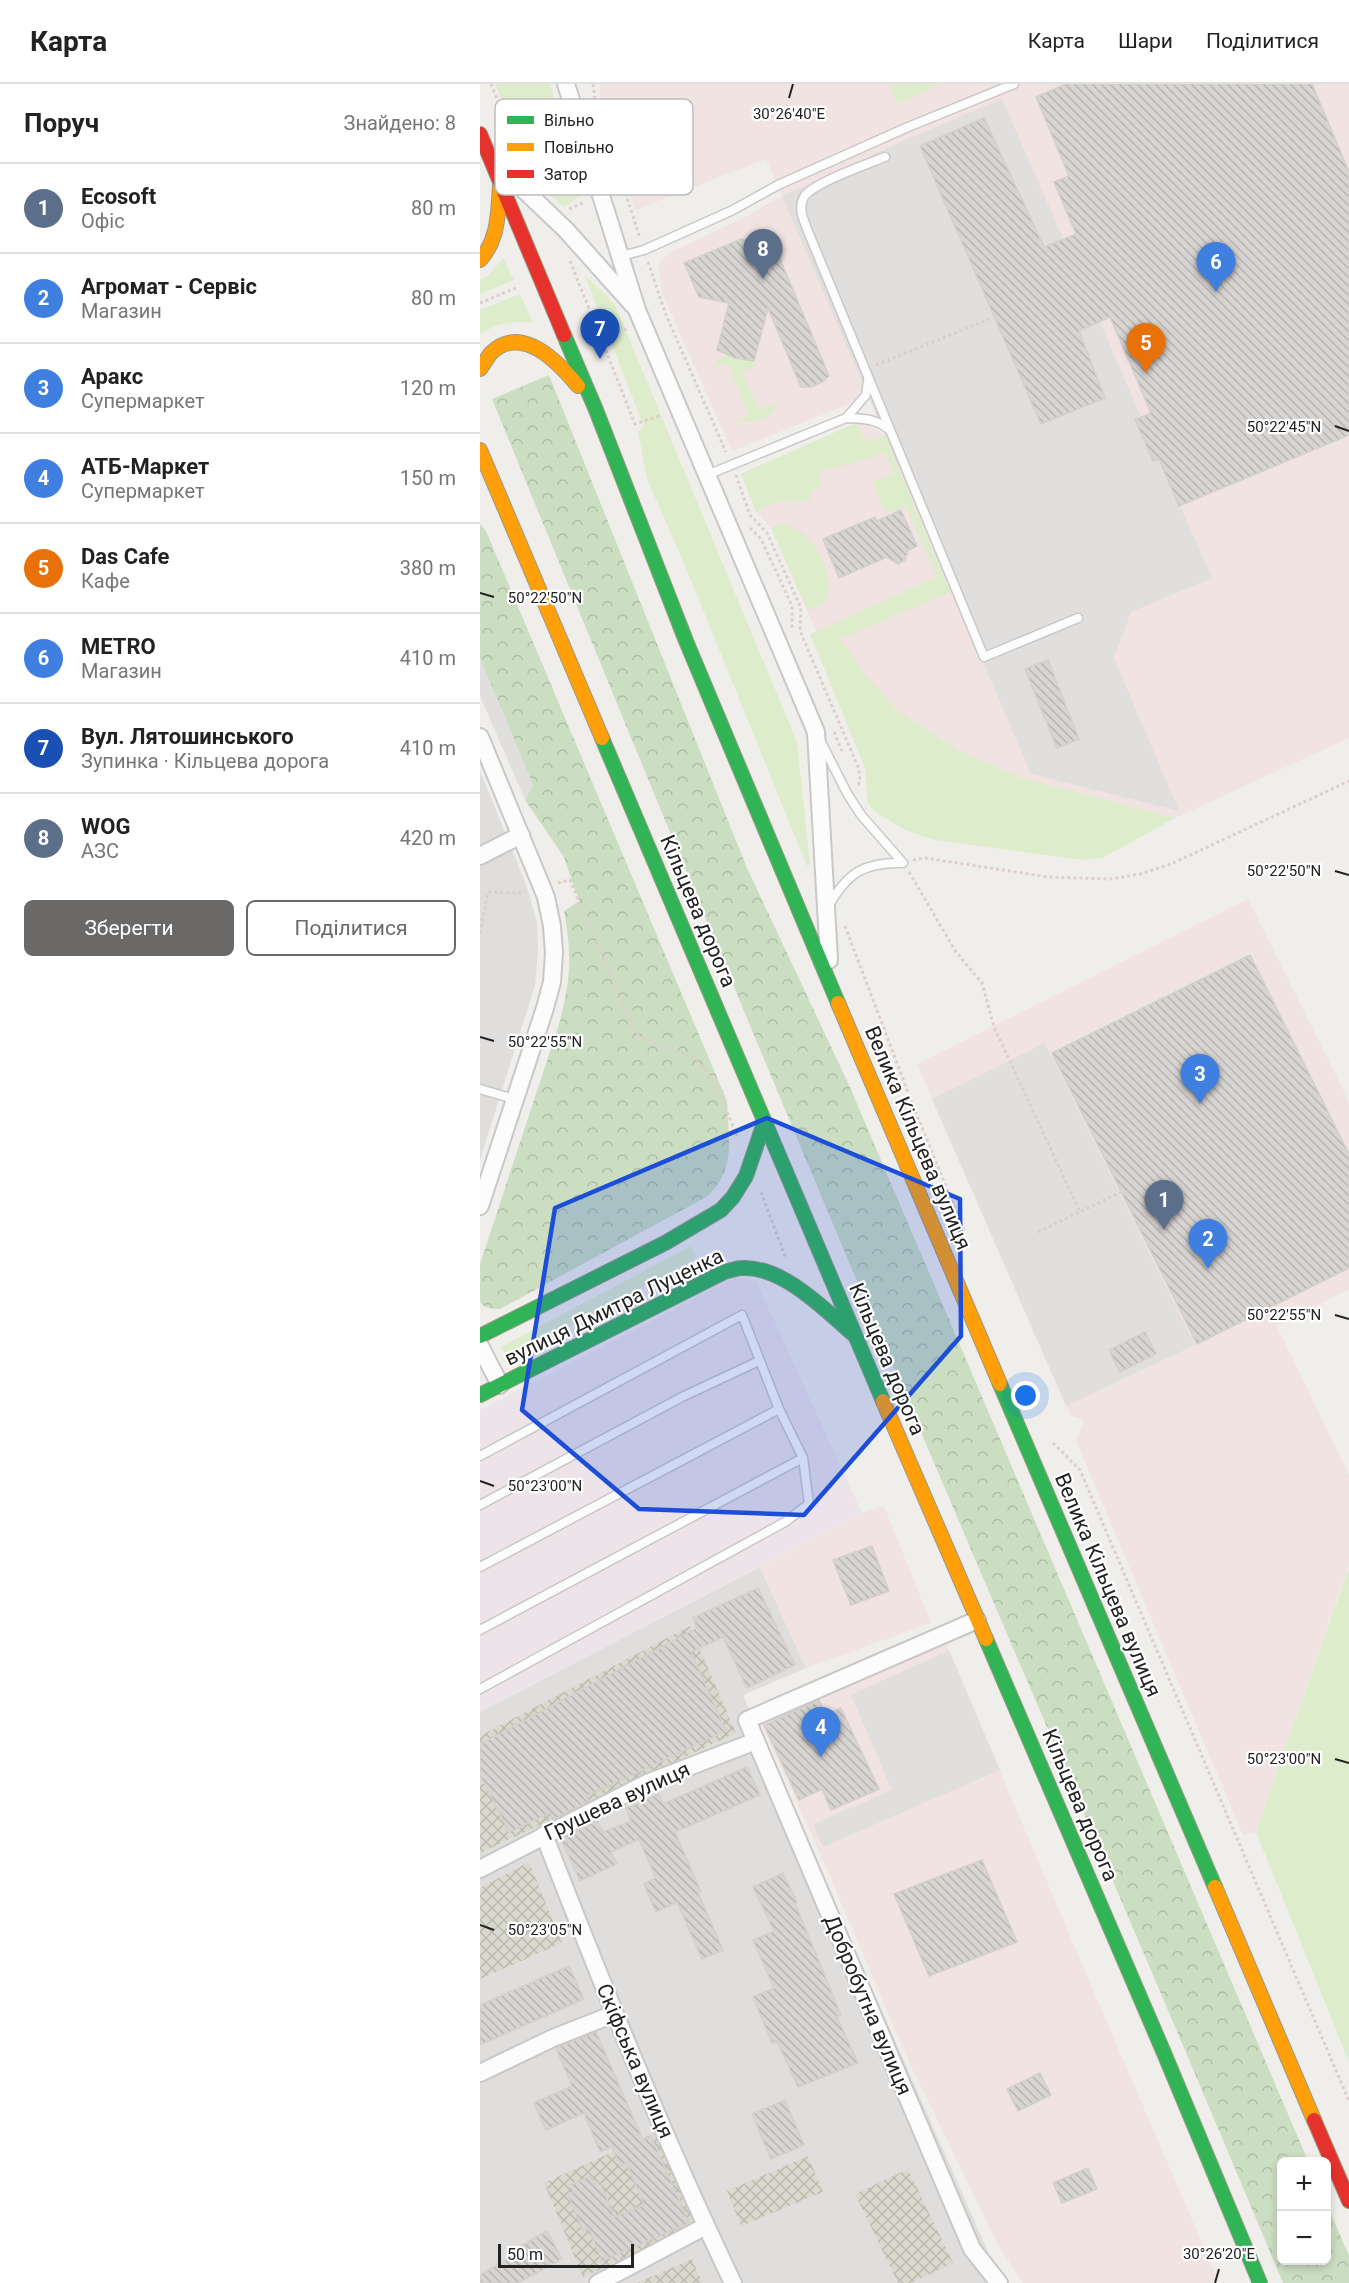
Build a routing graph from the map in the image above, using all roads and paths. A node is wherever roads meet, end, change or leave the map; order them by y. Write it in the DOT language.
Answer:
graph roads {
  1 [pos="491,84"];
  2 [pos="566,84"];
  3 [pos="593,84"];
  4 [pos="1014,84"];
  5 [pos="497,99"];
  6 [pos="571,99"];
  7 [pos="595,99"];
  8 [pos="480,134"];
  9 [pos="490,157"];
  10 [pos="885,157"];
  11 [pos="495,162"];
  12 [pos="495,169"];
  13 [pos="499,195"];
  14 [pos="506,195"];
  15 [pos="530,195"];
  16 [pos="601,195"];
  17 [pos="626,195"];
  18 [pos="644,250"];
  19 [pos="621,256"];
  20 [pos="480,260"];
  21 [pos="571,265"];
  22 [pos="518,287"];
  23 [pos="480,303"];
  24 [pos="638,310"];
  25 [pos="992,318"];
  26 [pos="628,328"];
  27 [pos="601,338"];
  28 [pos="480,369"];
  29 [pos="864,370"];
  30 [pos="868,381"];
  31 [pos="596,410"];
  32 [pos="663,415"];
  33 [pos="846,418"];
  34 [pos="890,430"];
  35 [pos="480,450"];
  36 [pos="732,465"];
  37 [pos="707,475"];
  38 [pos="1078,618"];
  39 [pos="816,732"];
  40 [pos="480,737"];
  41 [pos="1349,782"];
  42 [pos="847,793"];
  43 [pos="521,835"];
  44 [pos="480,856"];
  45 [pos="903,862"];
  46 [pos="541,887"];
  47 [pos="826,910"];
  48 [pos="844,923"];
  49 [pos="480,933"];
  50 [pos="831,985"];
  51 [pos="480,1089"];
  52 [pos="514,1099"];
  53 [pos="764,1123"];
  54 [pos="750,1164"];
  55 [pos="1121,1192"];
  56 [pos="480,1206"];
  57 [pos="1080,1212"];
  58 [pos="1038,1232"];
  59 [pos="967,1240"];
  60 [pos="794,1287"];
  61 [pos="480,1336"];
  62 [pos="855,1336"];
  63 [pos="480,1346"];
  64 [pos="759,1361"];
  65 [pos="500,1385"];
  66 [pos="480,1395"];
  67 [pos="779,1409"];
  68 [pos="1048,1438"];
  69 [pos="480,1456"];
  70 [pos="803,1458"];
  71 [pos="480,1505"];
  72 [pos="480,1567"];
  73 [pos="977,1620"];
  74 [pos="480,1630"];
  75 [pos="480,1689"];
  76 [pos="756,1741"];
  77 [pos="544,1835"];
  78 [pos="480,1869"];
  79 [pos="614,2014"];
  80 [pos="480,2073"];
  81 [pos="1349,2101"];
  82 [pos="1349,2201"];
  83 [pos="706,2226"];
  84 [pos="598,2283"];
  85 [pos="733,2283"];
  86 [pos="999,2283"];
  87 [pos="1260,2283"];
  1 -- 5 [label="path"];
  2 -- 6 [label="street"];
  3 -- 7 [label="path"];
  4 -- 18 [label="lane"];
  8 -- 9 [label="main road"];
  9 -- 11 [label="street"];
  9 -- 12 [label="main road"];
  10 -- 29 [label="lane"];
  13 -- 20 [label="main road"];
  14 -- 31 [label="main road"];
  15 -- 24 [label="street"];
  16 -- 19 [label="street"];
  17 -- 18 [label="path"];
  18 -- 19 [label="lane"];
  18 -- 36 [label="path"];
  19 -- 24 [label="street"];
  21 -- 27 [label="path"];
  22 -- 23 [label="path"];
  24 -- 37 [label="street"];
  25 -- 29 [label="path"];
  26 -- 27 [label="path"];
  27 -- 32 [label="path"];
  28 -- 31 [label="main road"];
  29 -- 30 [label="lane"];
  30 -- 33 [label="lane"];
  30 -- 34 [label="lane"];
  31 -- 50 [label="main road"];
  33 -- 34 [label="lane"];
  33 -- 36 [label="lane"];
  34 -- 38 [label="lane"];
  35 -- 53 [label="main road, Кільцева дорога"];
  36 -- 37 [label="lane"];
  36 -- 42 [label="path"];
  37 -- 39 [label="street"];
  39 -- 42 [label="lane"];
  39 -- 47 [label="street"];
  40 -- 43 [label="street"];
  41 -- 45 [label="path"];
  42 -- 45 [label="lane"];
  43 -- 44 [label="street"];
  43 -- 46 [label="street"];
  45 -- 47 [label="lane"];
  45 -- 57 [label="path"];
  46 -- 49 [label="path"];
  46 -- 52 [label="street"];
  46 -- 54 [label="path"];
  47 -- 50 [label="street"];
  48 -- 59 [label="path"];
  50 -- 82 [label="main road, Велика Кільцева вулиця"];
  51 -- 52 [label="lane"];
  52 -- 56 [label="street"];
  53 -- 54 [label="main road, вулиця Дмитра Луценка"];
  53 -- 62 [label="main road, Кільцева дорога"];
  54 -- 60 [label="path"];
  54 -- 61 [label="main road, вулиця Дмитра Луценка"];
  55 -- 57 [label="path"];
  57 -- 58 [label="path"];
  60 -- 62 [label="main road, вулиця Дмитра Луценка"];
  60 -- 65 [label="main road, вулиця Дмитра Луценка"];
  62 -- 73 [label="main road, Кільцева дорога"];
  63 -- 65 [label="street"];
  64 -- 67 [label="lane"];
  64 -- 69 [label="lane"];
  64 -- 71 [label="lane"];
  65 -- 66 [label="main road, вулиця Дмитра Луценка"];
  67 -- 70 [label="lane"];
  67 -- 72 [label="lane"];
  68 -- 81 [label="path"];
  70 -- 74 [label="lane"];
  70 -- 75 [label="lane"];
  73 -- 76 [label="street, Добробутна вулиця"];
  73 -- 87 [label="main road, Кільцева дорога"];
  76 -- 77 [label="street, Грушева вулиця"];
  76 -- 86 [label="street, Добробутна вулиця"];
  77 -- 78 [label="street, Грушева вулиця"];
  77 -- 79 [label="street, Скіфська вулиця"];
  79 -- 80 [label="street"];
  79 -- 83 [label="street, Скіфська вулиця"];
  83 -- 84 [label="street"];
  83 -- 85 [label="street, Скіфська вулиця"];
}
